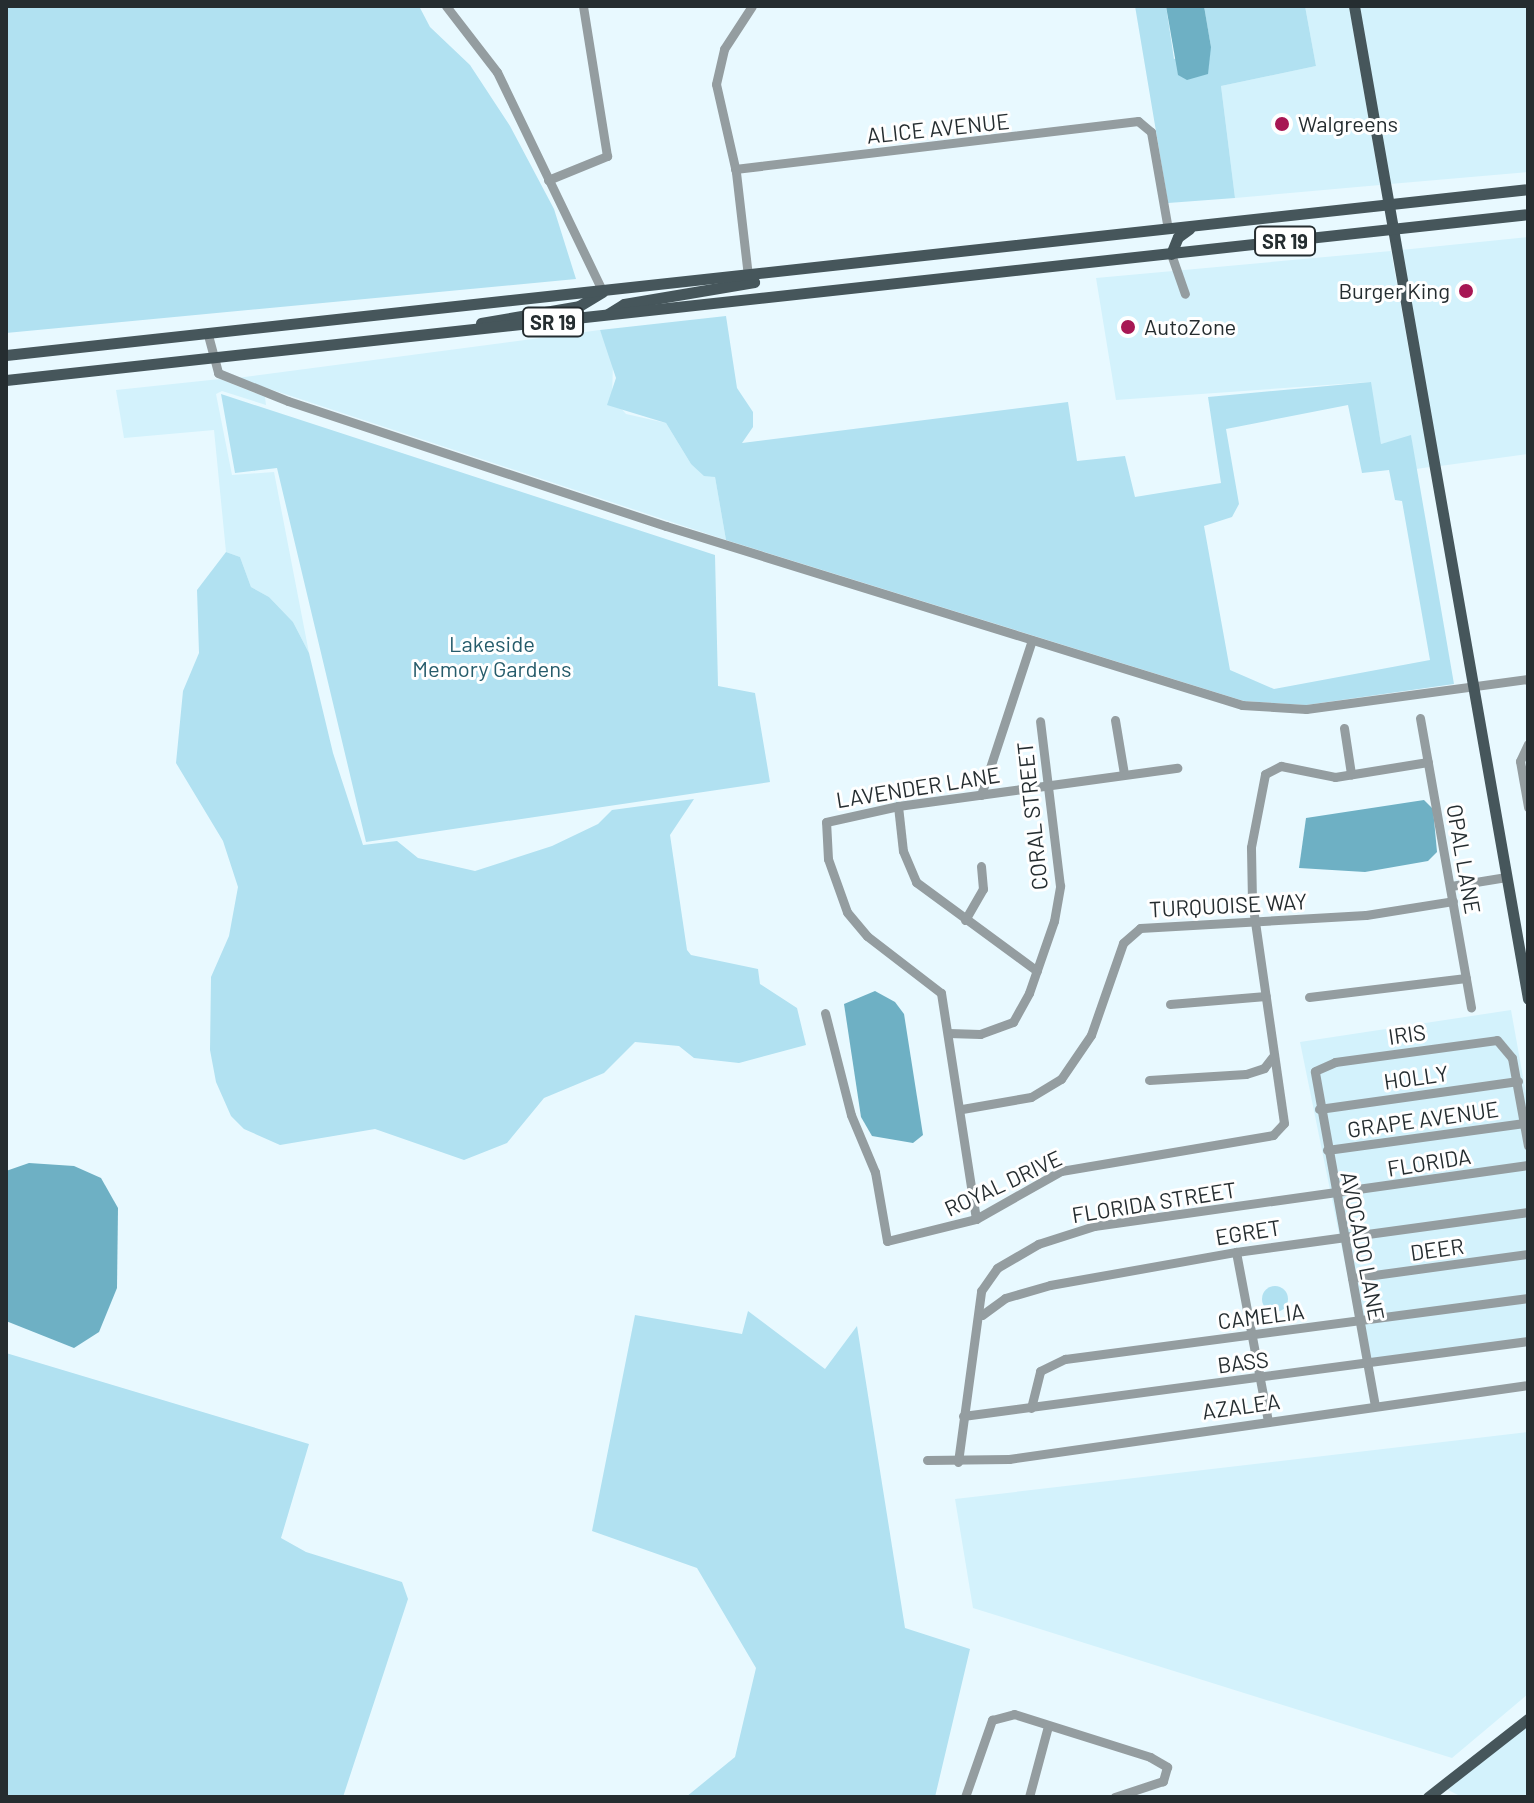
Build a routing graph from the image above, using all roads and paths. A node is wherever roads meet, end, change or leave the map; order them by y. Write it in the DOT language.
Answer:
graph roads {
  1 [pos="446,6"];
  2 [pos="583,6"];
  3 [pos="752,6"];
  4 [pos="1354,6"];
  5 [pos="735,169"];
  6 [pos="548,180"];
  7 [pos="1528,189"];
  8 [pos="1388,205"];
  9 [pos="1528,214"];
  10 [pos="1193,226"];
  11 [pos="1168,229"];
  12 [pos="1393,229"];
  13 [pos="1171,254"];
  14 [pos="809,269"];
  15 [pos="748,276"];
  16 [pos="603,292"];
  17 [pos="1185,294"];
  18 [pos="606,316"];
  19 [pos="460,332"];
  20 [pos="208,335"];
  21 [pos="6,355"];
  22 [pos="212,359"];
  23 [pos="6,380"];
  24 [pos="1032,640"];
  25 [pos="1528,679"];
  26 [pos="1473,685"];
  27 [pos="1420,718"];
  28 [pos="1115,720"];
  29 [pos="1040,721"];
  30 [pos="1344,728"];
  31 [pos="1528,744"];
  32 [pos="1428,762"];
  33 [pos="1177,768"];
  34 [pos="1124,774"];
  35 [pos="1351,774"];
  36 [pos="1048,786"];
  37 [pos="981,795"];
  38 [pos="898,806"];
  39 [pos="1528,807"];
  40 [pos="981,866"];
  41 [pos="1506,877"];
  42 [pos="1451,886"];
  43 [pos="1453,901"];
  44 [pos="965,920"];
  45 [pos="1254,923"];
  46 [pos="1037,971"];
  47 [pos="1466,978"];
  48 [pos="1266,996"];
  49 [pos="1309,997"];
  50 [pos="1528,999"];
  51 [pos="1170,1004"];
  52 [pos="1471,1008"];
  53 [pos="825,1013"];
  54 [pos="948,1033"];
  55 [pos="1274,1055"];
  56 [pos="1149,1080"];
  57 [pos="1518,1081"];
  58 [pos="1316,1094"];
  59 [pos="962,1109"];
  60 [pos="1319,1109"];
  61 [pos="1524,1123"];
  62 [pos="1528,1146"];
  63 [pos="1327,1150"];
  64 [pos="1528,1165"];
  65 [pos="1335,1194"];
  66 [pos="1528,1212"];
  67 [pos="976,1219"];
  68 [pos="1344,1237"];
  69 [pos="1236,1252"];
  70 [pos="1528,1254"];
  71 [pos="1352,1278"];
  72 [pos="1528,1298"];
  73 [pos="982,1315"];
  74 [pos="1360,1321"];
  75 [pos="1253,1335"];
  76 [pos="1528,1341"];
  77 [pos="1367,1363"];
  78 [pos="1261,1378"];
  79 [pos="1528,1385"];
  80 [pos="1375,1406"];
  81 [pos="1031,1408"];
  82 [pos="963,1416"];
  83 [pos="1268,1421"];
  84 [pos="927,1460"];
  85 [pos="958,1462"];
  86 [pos="1528,1719"];
  87 [pos="1048,1726"];
  88 [pos="965,1797"];
  89 [pos="1029,1797"];
  90 [pos="1115,1797"];
  91 [pos="1428,1797"];
  1 -- 6 [label="street"];
  2 -- 6 [label="street"];
  3 -- 5 [label="street"];
  4 -- 8 [label="main road"];
  5 -- 11 [label="street, ALICE AVENUE"];
  5 -- 15 [label="street"];
  6 -- 16 [label="street"];
  7 -- 8 [label="main road, SR 19"];
  8 -- 10 [label="main road, SR 19"];
  8 -- 12 [label="main road"];
  9 -- 12 [label="main road, SR 19"];
  10 -- 11 [label="main road, SR 19"];
  10 -- 13 [label="main road"];
  11 -- 14 [label="main road, SR 19"];
  12 -- 13 [label="main road, SR 19"];
  12 -- 26 [label="main road"];
  13 -- 17 [label="street"];
  13 -- 18 [label="main road, SR 19"];
  14 -- 15 [label="main road, SR 19"];
  14 -- 18 [label="main road"];
  15 -- 16 [label="main road, SR 19"];
  16 -- 19 [label="main road"];
  16 -- 20 [label="main road, SR 19"];
  18 -- 19 [label="main road, SR 19"];
  19 -- 22 [label="main road, SR 19"];
  20 -- 21 [label="main road, SR 19"];
  20 -- 22 [label="street"];
  22 -- 23 [label="main road, SR 19"];
  22 -- 24 [label="street"];
  24 -- 26 [label="street"];
  24 -- 37 [label="street"];
  25 -- 26 [label="street"];
  26 -- 41 [label="main road"];
  27 -- 32 [label="street, OPAL LANE"];
  28 -- 34 [label="street"];
  29 -- 36 [label="street, CORAL STREET"];
  30 -- 35 [label="street"];
  31 -- 39 [label="street"];
  32 -- 35 [label="street"];
  32 -- 42 [label="street, OPAL LANE"];
  33 -- 34 [label="street, LAVENDER LANE"];
  34 -- 36 [label="street, LAVENDER LANE"];
  35 -- 45 [label="street, ROYAL DRIVE"];
  36 -- 37 [label="street, LAVENDER LANE"];
  36 -- 46 [label="street, CORAL STREET"];
  37 -- 38 [label="street, LAVENDER LANE"];
  38 -- 44 [label="street"];
  38 -- 54 [label="street, LAVENDER LANE"];
  40 -- 44 [label="street"];
  41 -- 42 [label="street"];
  41 -- 50 [label="main road"];
  42 -- 43 [label="street, OPAL LANE"];
  43 -- 45 [label="street, TURQUOISE WAY"];
  43 -- 47 [label="street, OPAL LANE"];
  44 -- 46 [label="street"];
  45 -- 48 [label="street, ROYAL DRIVE"];
  45 -- 59 [label="street, TURQUOISE WAY"];
  46 -- 54 [label="street, CORAL STREET"];
  47 -- 49 [label="street"];
  47 -- 52 [label="street, OPAL LANE"];
  48 -- 51 [label="street"];
  48 -- 55 [label="street, ROYAL DRIVE"];
  53 -- 67 [label="street, ROYAL DRIVE"];
  54 -- 59 [label="street, LAVENDER LANE"];
  55 -- 56 [label="street"];
  55 -- 67 [label="street, ROYAL DRIVE"];
  57 -- 58 [label="street, IRIS"];
  57 -- 60 [label="street, HOLLY"];
  57 -- 61 [label="street"];
  58 -- 60 [label="street, AVOCADO LANE"];
  59 -- 67 [label="street, LAVENDER LANE"];
  60 -- 63 [label="street, AVOCADO LANE"];
  61 -- 62 [label="street"];
  61 -- 63 [label="street, GRAPE AVENUE"];
  63 -- 65 [label="street, AVOCADO LANE"];
  64 -- 65 [label="street, FLORIDA"];
  65 -- 68 [label="street, AVOCADO LANE"];
  65 -- 73 [label="street, FLORIDA STREET"];
  66 -- 68 [label="street, EGRET"];
  68 -- 69 [label="street, EGRET"];
  68 -- 71 [label="street, AVOCADO LANE"];
  69 -- 73 [label="street, EGRET"];
  69 -- 75 [label="street"];
  70 -- 71 [label="street, DEER"];
  71 -- 74 [label="street, AVOCADO LANE"];
  72 -- 74 [label="street, CAMELIA"];
  73 -- 82 [label="street, FLORIDA STREET"];
  74 -- 75 [label="street, CAMELIA"];
  74 -- 77 [label="street, AVOCADO LANE"];
  75 -- 78 [label="street"];
  75 -- 81 [label="street, CAMELIA"];
  76 -- 77 [label="street, BASS"];
  77 -- 78 [label="street, BASS"];
  77 -- 80 [label="street, AVOCADO LANE"];
  78 -- 81 [label="street, BASS"];
  78 -- 83 [label="street"];
  79 -- 80 [label="street, AZALEA"];
  80 -- 83 [label="street, AZALEA"];
  81 -- 82 [label="street, BASS"];
  82 -- 85 [label="street, FLORIDA STREET"];
  83 -- 85 [label="street, AZALEA"];
  84 -- 85 [label="street, AZALEA"];
  86 -- 91 [label="main road"];
  87 -- 88 [label="street"];
  87 -- 89 [label="street"];
  87 -- 90 [label="street"];
}
